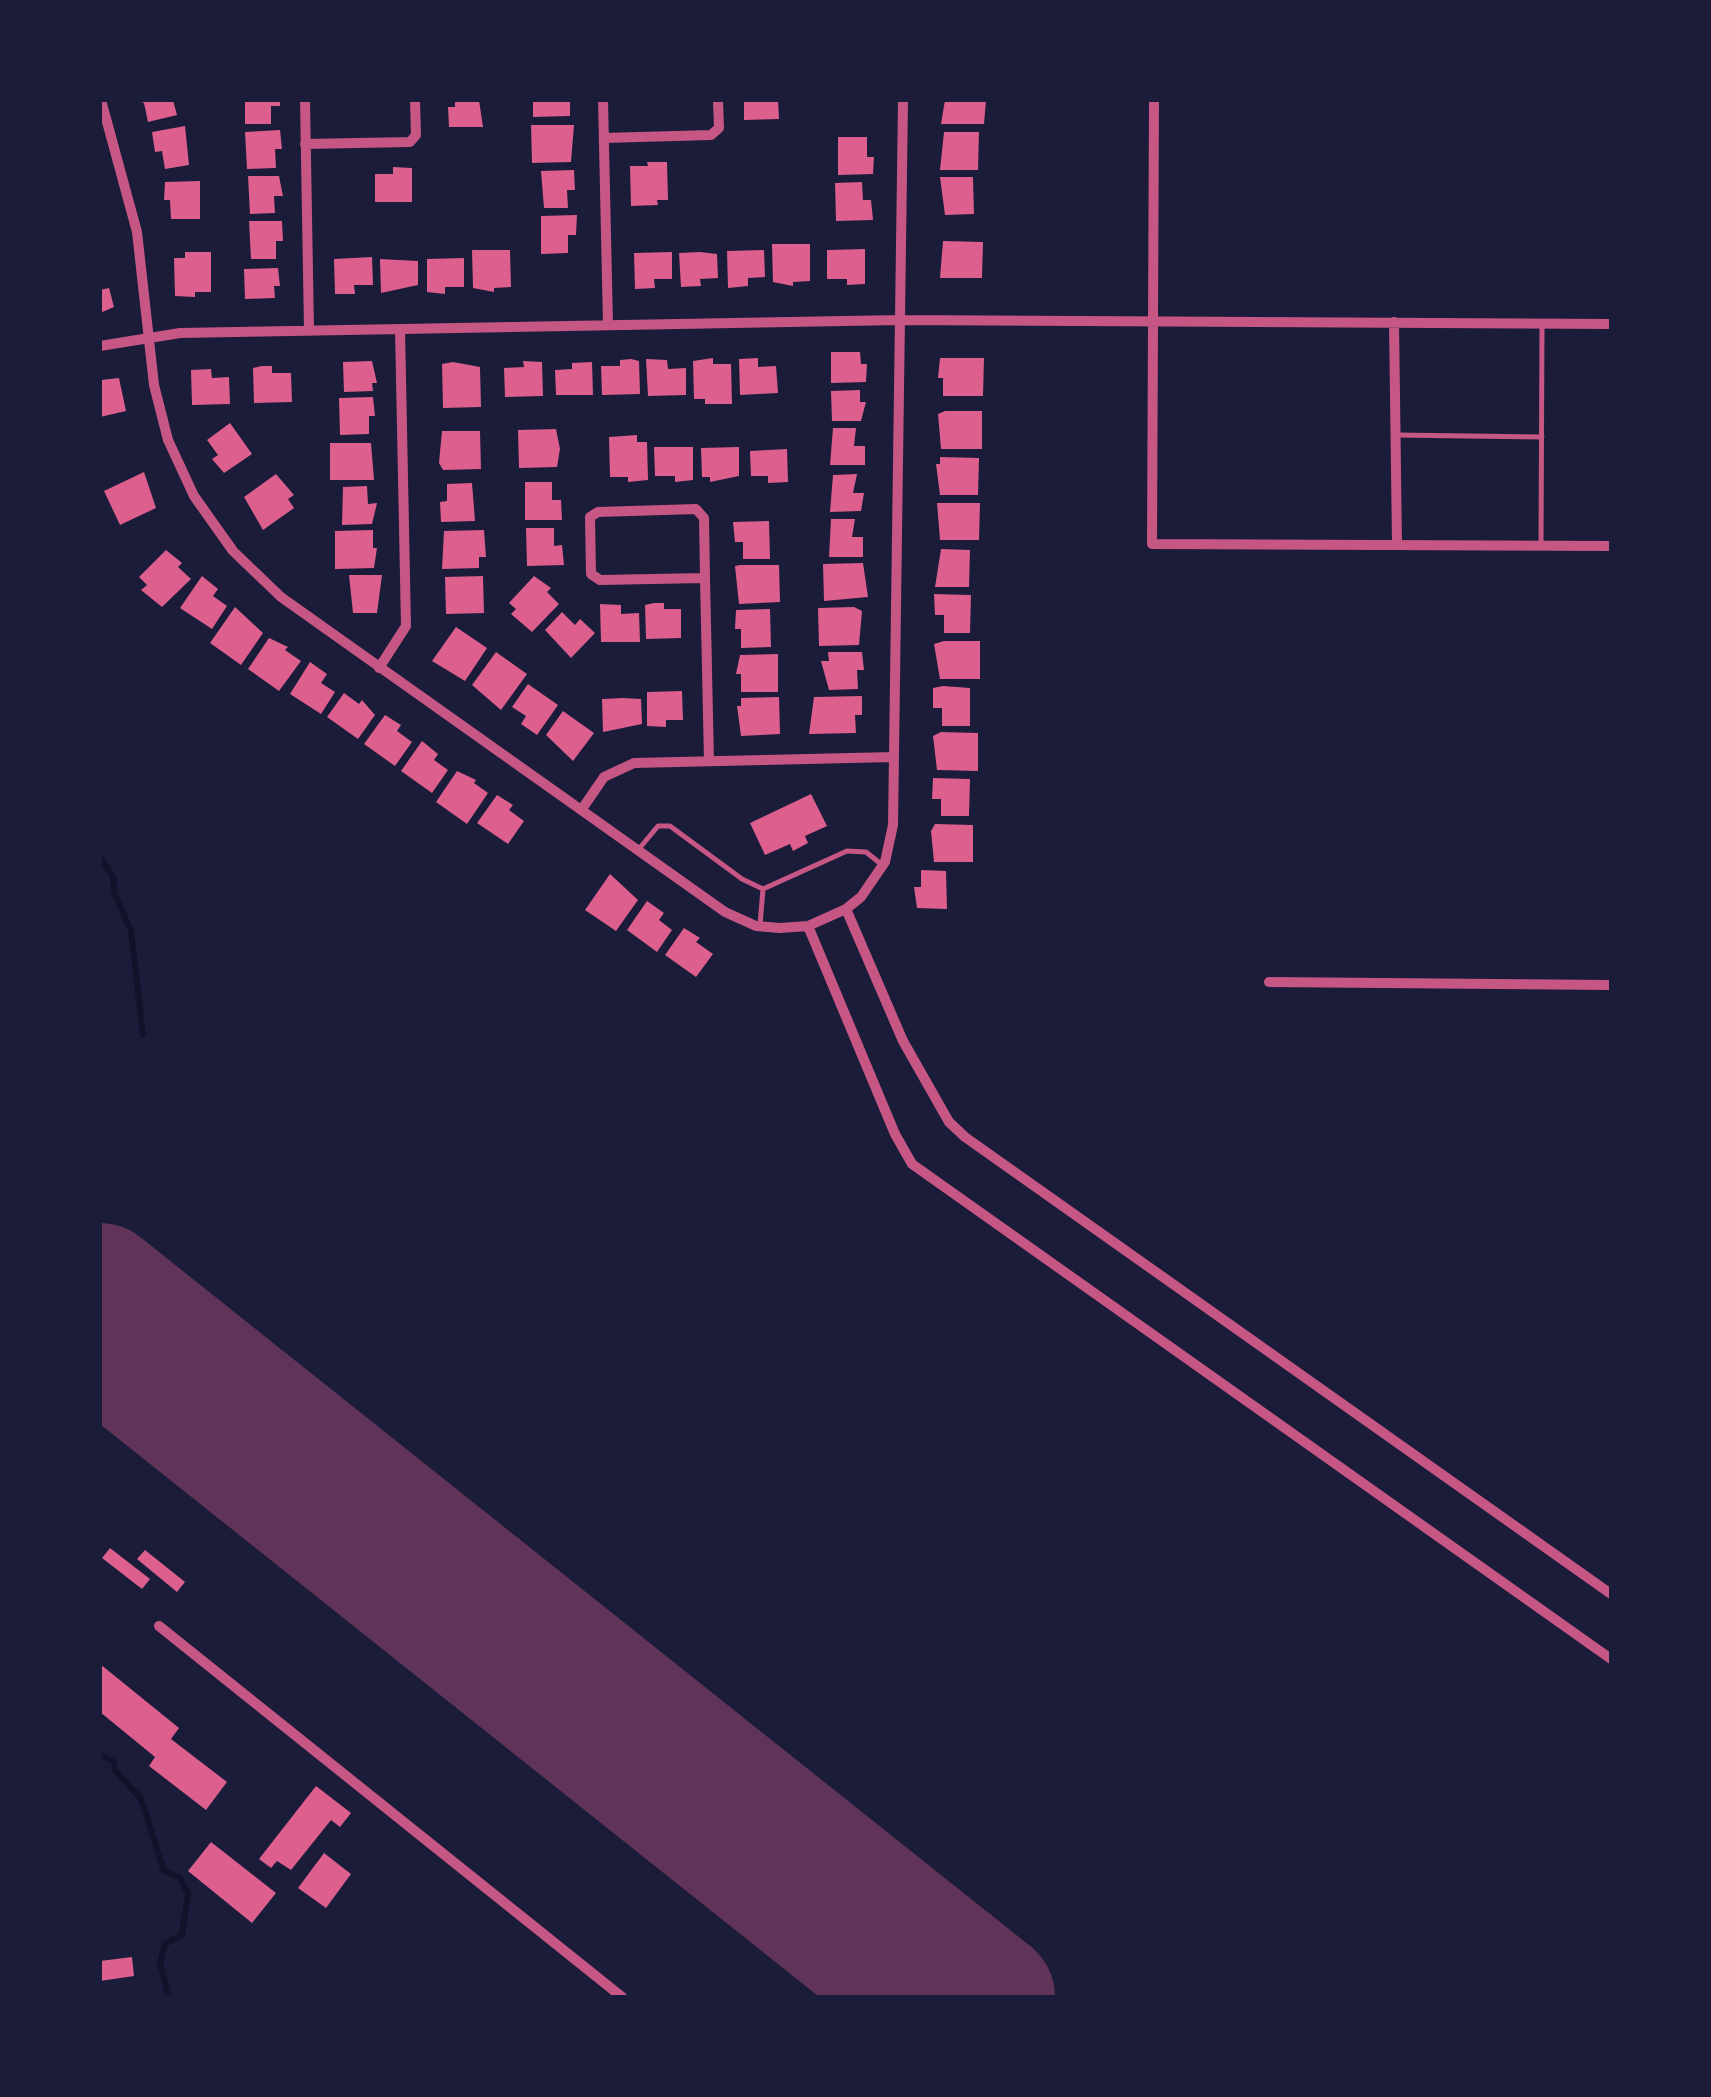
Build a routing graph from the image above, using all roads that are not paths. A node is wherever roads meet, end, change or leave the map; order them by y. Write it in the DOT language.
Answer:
graph roads {
  1 [pos="101,100"];
  2 [pos="304,100"];
  3 [pos="416,100"];
  4 [pos="603,100"];
  5 [pos="718,100"];
  6 [pos="903,100"];
  7 [pos="1154,100"];
  8 [pos="604,138"];
  9 [pos="305,144"];
  10 [pos="900,320"];
  11 [pos="1394,322"];
  12 [pos="1150,323"];
  13 [pos="1542,323"];
  14 [pos="1611,324"];
  15 [pos="608,325"];
  16 [pos="400,329"];
  17 [pos="309,330"];
  18 [pos="149,334"];
  19 [pos="100,346"];
  20 [pos="1396,435"];
  21 [pos="1542,437"];
  22 [pos="1397,544"];
  23 [pos="1541,546"];
  24 [pos="1611,546"];
  25 [pos="705,578"];
  26 [pos="379,668"];
  27 [pos="894,757"];
  28 [pos="709,761"];
  29 [pos="582,809"];
  30 [pos="638,850"];
  31 [pos="882,865"];
  32 [pos="762,888"];
  33 [pos="846,909"];
  34 [pos="760,926"];
  35 [pos="808,926"];
  36 [pos="1269,982"];
  37 [pos="1611,985"];
  38 [pos="1611,1594"];
  39 [pos="160,1626"];
  40 [pos="1611,1659"];
  41 [pos="622,1997"];
  1 -- 18 [label="street"];
  2 -- 9 [label="street"];
  3 -- 9 [label="street"];
  4 -- 8 [label="street"];
  5 -- 8 [label="street"];
  6 -- 10 [label="street"];
  7 -- 12 [label="street"];
  8 -- 15 [label="street"];
  9 -- 17 [label="street"];
  10 -- 12 [label="street"];
  10 -- 15 [label="street"];
  10 -- 27 [label="street"];
  11 -- 12 [label="street"];
  11 -- 13 [label="street"];
  11 -- 20 [label="street"];
  12 -- 22 [label="street"];
  13 -- 14 [label="street"];
  13 -- 21 [label="lane"];
  15 -- 16 [label="street"];
  16 -- 17 [label="street"];
  16 -- 26 [label="street"];
  17 -- 18 [label="street"];
  18 -- 19 [label="street"];
  18 -- 26 [label="street"];
  20 -- 21 [label="lane"];
  20 -- 22 [label="street"];
  21 -- 23 [label="lane"];
  22 -- 23 [label="street"];
  23 -- 24 [label="street"];
  25 -- 25 [label="street"];
  25 -- 28 [label="street"];
  26 -- 29 [label="street"];
  27 -- 28 [label="street"];
  27 -- 31 [label="street"];
  28 -- 29 [label="street"];
  29 -- 30 [label="street"];
  30 -- 32 [label="lane"];
  30 -- 34 [label="street"];
  31 -- 32 [label="lane"];
  31 -- 33 [label="street"];
  32 -- 34 [label="lane"];
  33 -- 35 [label="street"];
  33 -- 38 [label="street"];
  34 -- 35 [label="street"];
  35 -- 40 [label="street"];
  36 -- 37 [label="street"];
  39 -- 41 [label="street"];
}
